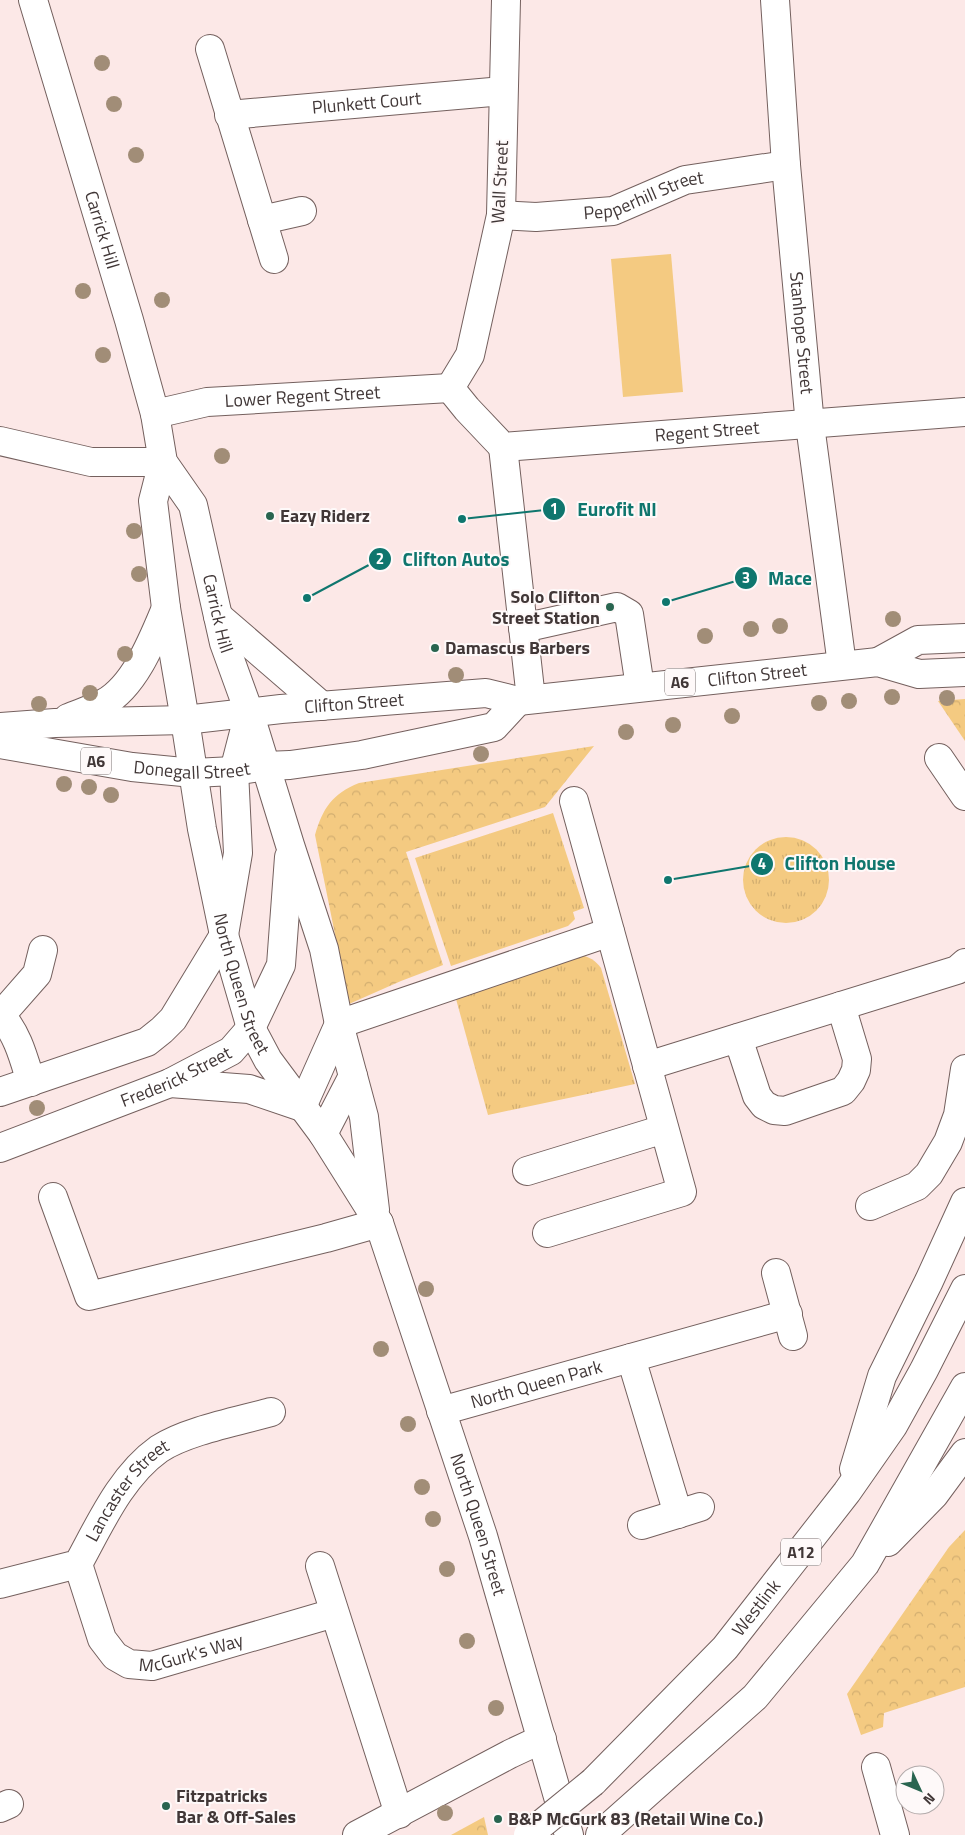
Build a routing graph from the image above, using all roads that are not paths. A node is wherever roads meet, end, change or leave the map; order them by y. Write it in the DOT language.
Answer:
graph roads {
  1 [pos="33,0"];
  2 [pos="506,0"];
  3 [pos="775,0"];
  4 [pos="210,49"];
  5 [pos="503,91"];
  6 [pos="230,115"];
  7 [pos="786,165"];
  8 [pos="302,211"];
  9 [pos="501,215"];
  10 [pos="262,220"];
  11 [pos="274,259"];
  12 [pos="450,388"];
  13 [pos="965,412"];
  14 [pos="155,414"];
  15 [pos="810,424"];
  16 [pos="0,441"];
  17 [pos="503,447"];
  18 [pos="163,462"];
  19 [pos="166,608"];
  20 [pos="218,616"];
  21 [pos="523,628"];
  22 [pos="965,638"];
  23 [pos="878,662"];
  24 [pos="842,665"];
  25 [pos="965,672"];
  26 [pos="640,687"];
  27 [pos="525,700"];
  28 [pos="322,706"];
  29 [pos="249,712"];
  30 [pos="186,720"];
  31 [pos="55,723"];
  32 [pos="0,727"];
  33 [pos="0,744"];
  34 [pos="939,758"];
  35 [pos="265,766"];
  36 [pos="234,771"];
  37 [pos="193,773"];
  38 [pos="965,796"];
  39 [pos="574,801"];
  40 [pos="290,845"];
  41 [pos="610,932"];
  42 [pos="224,935"];
  43 [pos="43,950"];
  44 [pos="962,971"];
  45 [pos="841,1006"];
  46 [pos="1,1015"];
  47 [pos="339,1024"];
  48 [pos="251,1028"];
  49 [pos="738,1038"];
  50 [pos="647,1066"];
  51 [pos="965,1069"];
  52 [pos="353,1076"];
  53 [pos="31,1082"];
  54 [pos="170,1083"];
  55 [pos="0,1092"];
  56 [pos="302,1107"];
  57 [pos="664,1129"];
  58 [pos="323,1134"];
  59 [pos="0,1148"];
  60 [pos="527,1170"];
  61 [pos="53,1197"];
  62 [pos="965,1202"];
  63 [pos="870,1206"];
  64 [pos="378,1220"];
  65 [pos="547,1233"];
  66 [pos="776,1273"];
  67 [pos="965,1289"];
  68 [pos="631,1358"];
  69 [pos="965,1386"];
  70 [pos="441,1411"];
  71 [pos="271,1412"];
  72 [pos="965,1453"];
  73 [pos="847,1492"];
  74 [pos="642,1525"];
  75 [pos="78,1564"];
  76 [pos="865,1564"];
  77 [pos="320,1566"];
  78 [pos="0,1584"];
  79 [pos="334,1613"];
  80 [pos="542,1739"];
  81 [pos="876,1767"];
  82 [pos="398,1814"];
  83 [pos="608,1829"];
  84 [pos="357,1835"];
  85 [pos="528,1835"];
  86 [pos="569,1835"];
  87 [pos="895,1835"];
  1 -- 14 [label="main road, Carrick Hill"];
  2 -- 5 [label="main road, Wall Street"];
  3 -- 7 [label="main road, Stanhope Street"];
  4 -- 6 [label="main road"];
  5 -- 6 [label="main road, Plunkett Court"];
  5 -- 9 [label="main road, Wall Street"];
  6 -- 10 [label="main road"];
  7 -- 9 [label="main road, Pepperhill Street"];
  7 -- 15 [label="main road, Stanhope Street"];
  8 -- 10 [label="main road"];
  9 -- 12 [label="main road, Wall Street"];
  10 -- 11 [label="main road"];
  12 -- 14 [label="main road, Lower Regent Street"];
  12 -- 17 [label="main road"];
  13 -- 15 [label="main road, Regent Street"];
  14 -- 18 [label="main road, Carrick Hill"];
  15 -- 17 [label="main road, Regent Street"];
  15 -- 24 [label="main road, Stanhope Street"];
  16 -- 18 [label="main road"];
  17 -- 21 [label="main road"];
  18 -- 19 [label="main road, Carrick Hill"];
  18 -- 20 [label="main road, Carrick Hill"];
  19 -- 30 [label="main road, Carrick Hill"];
  19 -- 31 [label="main road"];
  20 -- 28 [label="main road"];
  20 -- 29 [label="main road, Carrick Hill"];
  21 -- 26 [label="main road"];
  21 -- 27 [label="main road"];
  22 -- 23 [label="main road, Clifton Street / A6"];
  23 -- 24 [label="main road, Clifton Street / A6"];
  23 -- 25 [label="main road, Clifton Street / A6"];
  24 -- 26 [label="main road, Clifton Street / A6"];
  26 -- 27 [label="main road, Clifton Street / A6"];
  27 -- 28 [label="main road, Clifton Street / A6"];
  27 -- 35 [label="main road, A6"];
  28 -- 29 [label="main road, Clifton Street / A6"];
  29 -- 30 [label="main road, A6"];
  29 -- 35 [label="main road, North Queen Street"];
  29 -- 36 [label="main road"];
  30 -- 31 [label="main road, A6"];
  30 -- 37 [label="main road, North Queen Street"];
  31 -- 32 [label="main road, A6"];
  33 -- 37 [label="main road, Donegall Street / A6"];
  34 -- 38 [label="main road"];
  35 -- 36 [label="main road, Donegall Street / A6"];
  35 -- 40 [label="main road, North Queen Street"];
  36 -- 37 [label="main road, Donegall Street / A6"];
  36 -- 42 [label="main road"];
  37 -- 42 [label="main road, North Queen Street"];
  39 -- 41 [label="main road"];
  40 -- 47 [label="main road, North Queen Street"];
  40 -- 48 [label="main road, Frederick Street"];
  41 -- 47 [label="main road"];
  41 -- 50 [label="main road"];
  42 -- 48 [label="main road, North Queen Street"];
  42 -- 53 [label="main road"];
  43 -- 46 [label="main road"];
  44 -- 45 [label="main road"];
  45 -- 49 [label="main road"];
  45 -- 49 [label="main road"];
  46 -- 53 [label="main road"];
  47 -- 52 [label="main road, North Queen Street"];
  47 -- 56 [label="main road"];
  48 -- 54 [label="main road, Frederick Street"];
  48 -- 56 [label="main road, North Queen Street"];
  49 -- 50 [label="main road"];
  50 -- 57 [label="main road"];
  51 -- 63 [label="main road"];
  52 -- 58 [label="main road"];
  52 -- 64 [label="main road, North Queen Street"];
  53 -- 55 [label="main road"];
  54 -- 56 [label="main road"];
  54 -- 59 [label="main road, Frederick Street"];
  56 -- 58 [label="main road, North Queen Street"];
  57 -- 60 [label="main road"];
  57 -- 65 [label="main road"];
  58 -- 64 [label="main road, North Queen Street"];
  61 -- 64 [label="main road"];
  62 -- 73 [label="main road"];
  64 -- 70 [label="main road, North Queen Street"];
  66 -- 68 [label="main road, North Queen Park"];
  67 -- 73 [label="main road, Westlink / A12"];
  68 -- 70 [label="main road, North Queen Park"];
  68 -- 74 [label="main road"];
  69 -- 76 [label="main road"];
  70 -- 80 [label="main road, North Queen Street"];
  71 -- 75 [label="main road, Lancaster Street"];
  72 -- 76 [label="main road"];
  73 -- 85 [label="main road, Westlink / A12, bridge"];
  75 -- 78 [label="main road, Lancaster Street"];
  75 -- 79 [label="main road, McGurk's Way"];
  76 -- 83 [label="main road"];
  77 -- 79 [label="main road"];
  79 -- 82 [label="main road"];
  80 -- 82 [label="main road"];
  80 -- 86 [label="main road, North Queen Street"];
  81 -- 87 [label="main road"];
  82 -- 84 [label="main road"];
}
